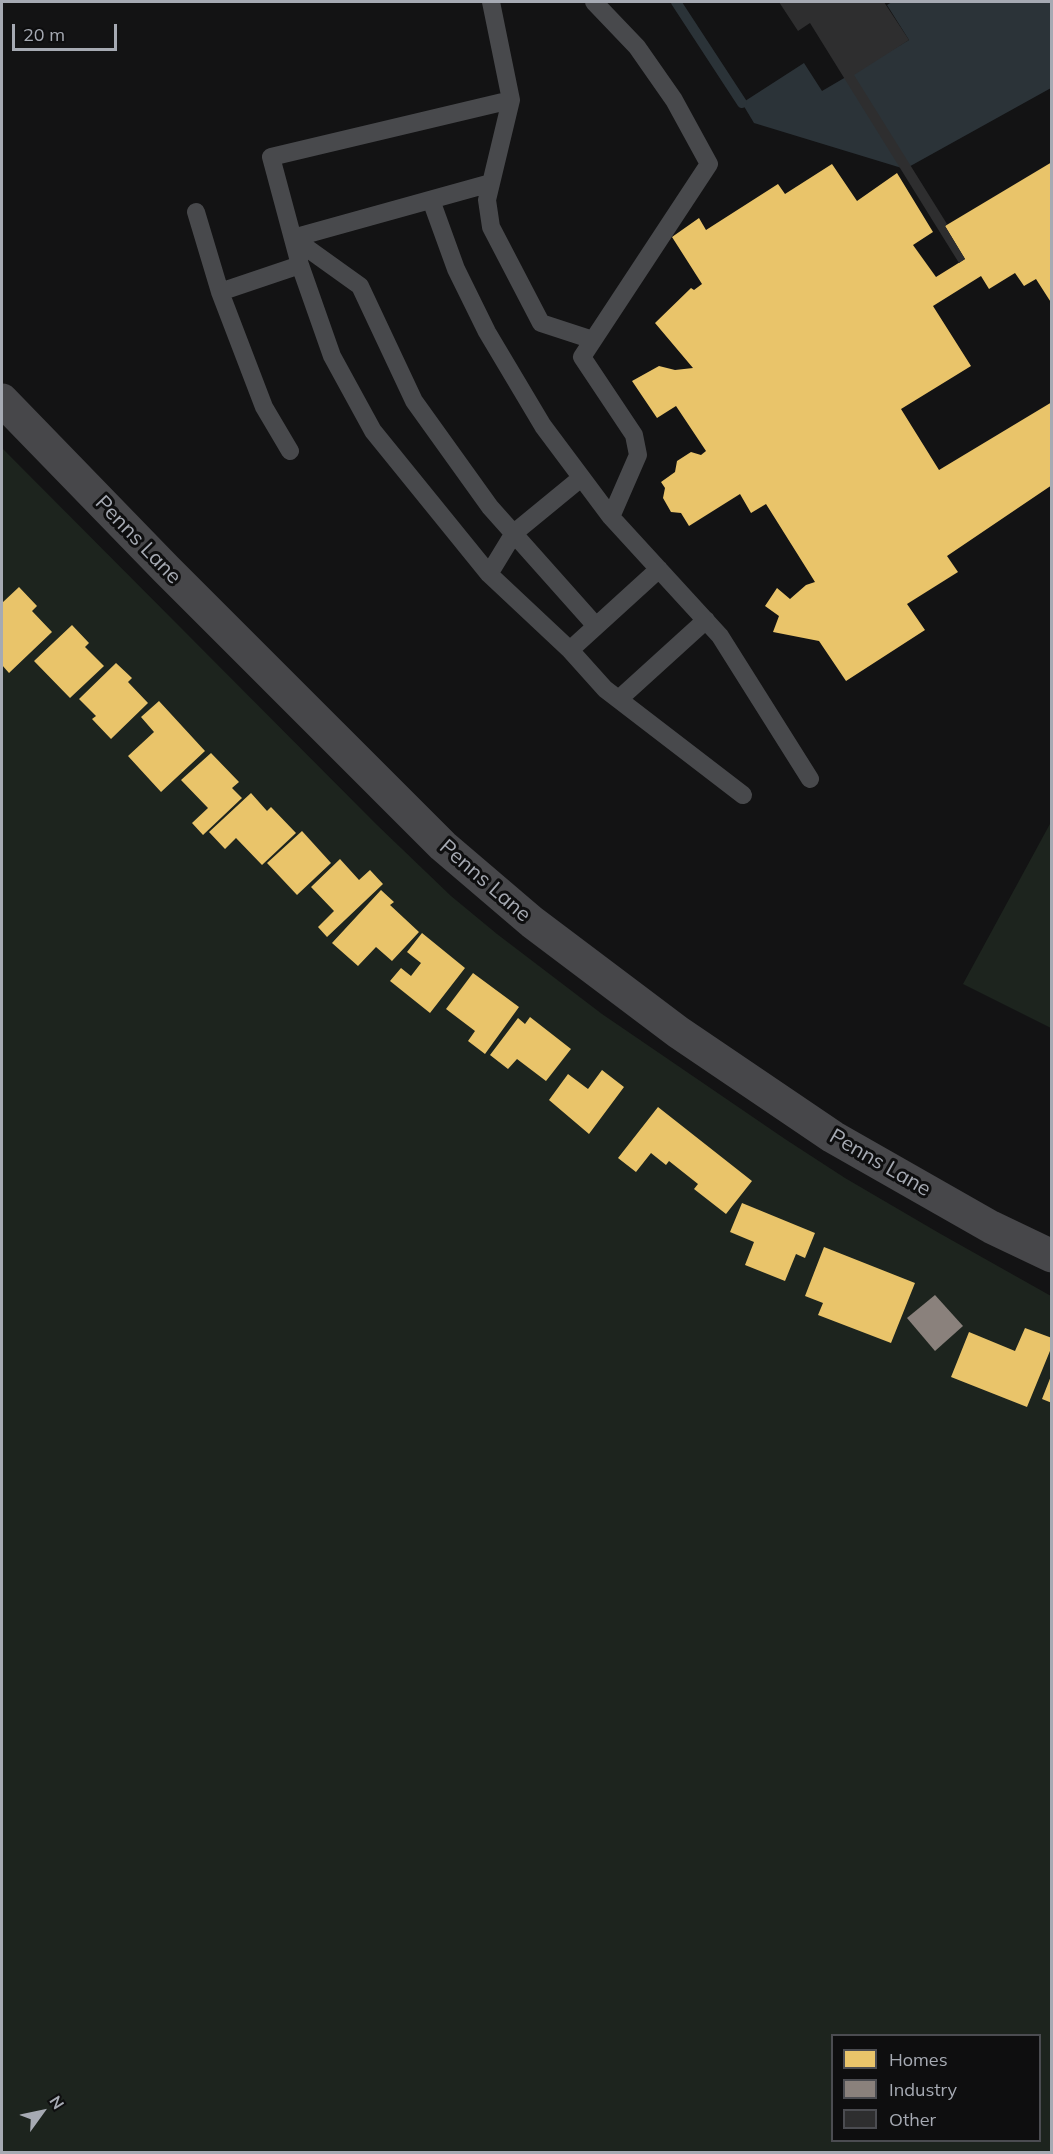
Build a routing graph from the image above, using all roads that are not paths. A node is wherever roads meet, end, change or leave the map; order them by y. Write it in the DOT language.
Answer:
graph roads {
  1 [pos="492,2"];
  2 [pos="594,2"];
  3 [pos="511,100"];
  4 [pos="491,183"];
  5 [pos="431,200"];
  6 [pos="196,212"];
  7 [pos="293,238"];
  8 [pos="300,265"];
  9 [pos="220,292"];
  10 [pos="593,340"];
  11 [pos="2,400"];
  12 [pos="290,451"];
  13 [pos="581,478"];
  14 [pos="611,518"];
  15 [pos="514,533"];
  16 [pos="659,569"];
  17 [pos="489,574"];
  18 [pos="706,620"];
  19 [pos="596,626"];
  20 [pos="570,650"];
  21 [pos="619,699"];
  22 [pos="810,779"];
  23 [pos="743,795"];
  24 [pos="1052,1256"];
  1 -- 3 [label="lane"];
  2 -- 10 [label="lane"];
  3 -- 4 [label="lane"];
  3 -- 7 [label="lane"];
  4 -- 5 [label="lane"];
  4 -- 10 [label="lane"];
  5 -- 7 [label="lane"];
  5 -- 13 [label="lane"];
  6 -- 9 [label="lane"];
  7 -- 8 [label="lane"];
  7 -- 15 [label="lane"];
  8 -- 9 [label="lane"];
  8 -- 17 [label="lane"];
  9 -- 12 [label="lane"];
  10 -- 14 [label="lane"];
  11 -- 24 [label="main road, Penns Lane"];
  13 -- 14 [label="lane"];
  13 -- 15 [label="lane"];
  14 -- 16 [label="lane"];
  15 -- 17 [label="lane"];
  15 -- 19 [label="lane"];
  16 -- 18 [label="lane"];
  16 -- 19 [label="lane"];
  17 -- 20 [label="lane"];
  18 -- 21 [label="lane"];
  18 -- 22 [label="lane"];
  19 -- 20 [label="lane"];
  20 -- 21 [label="lane"];
  21 -- 23 [label="lane"];
}
